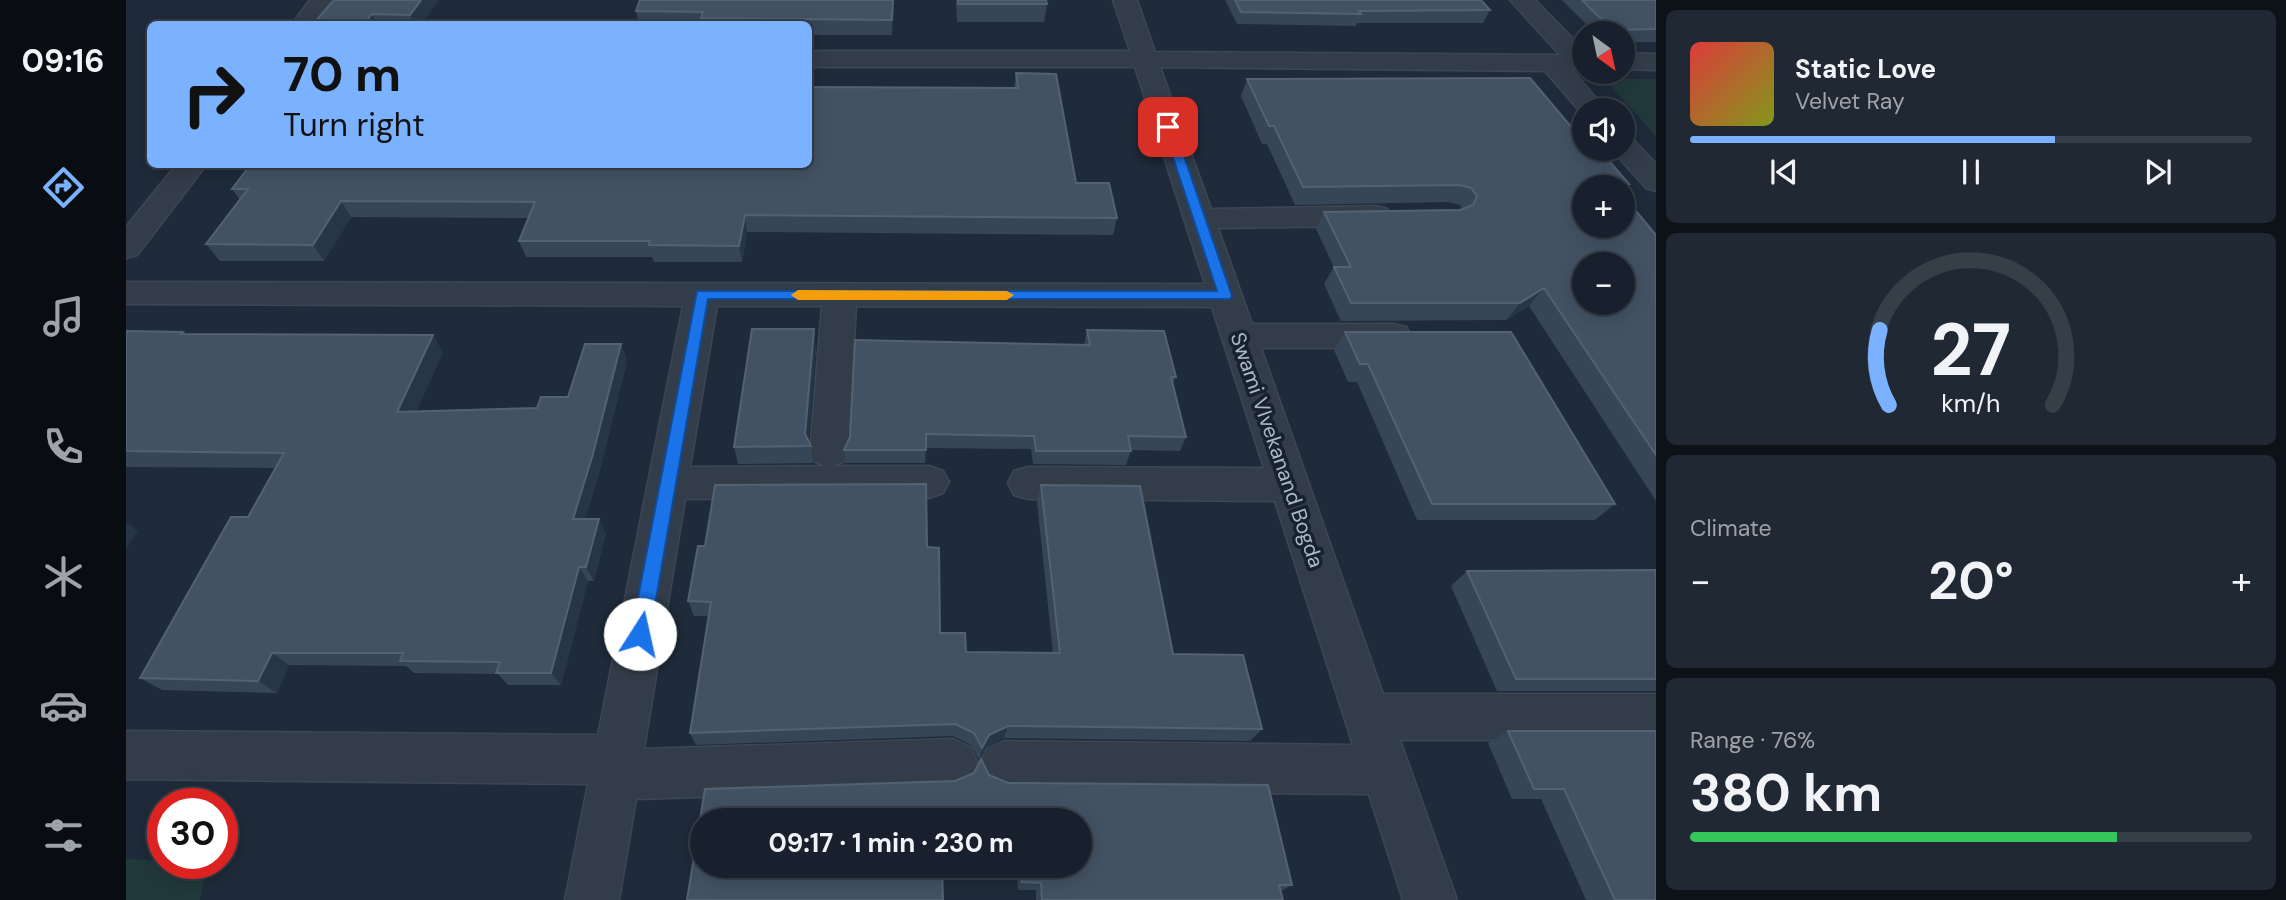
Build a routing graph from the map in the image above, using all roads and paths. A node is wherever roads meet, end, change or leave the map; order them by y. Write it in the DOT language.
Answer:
graph roads {
  1 [pos="322,0"];
  2 [pos="1125,0"];
  3 [pos="1522,0"];
  4 [pos="306,21"];
  5 [pos="1572,51"];
  6 [pos="812,59"];
  7 [pos="1145,59"];
  8 [pos="1635,61"];
  9 [pos="1572,62"];
  10 [pos="1656,62"];
  11 [pos="1552,63"];
  12 [pos="1583,98"];
  13 [pos="1635,159"];
  14 [pos="190,168"];
  15 [pos="1656,182"];
  16 [pos="1407,216"];
  17 [pos="1199,219"];
  18 [pos="126,248"];
  19 [pos="126,293"];
  20 [pos="702,295"];
  21 [pos="840,295"];
  22 [pos="1226,296"];
  23 [pos="1420,335"];
  24 [pos="1239,336"];
  25 [pos="829,451"];
  26 [pos="929,482"];
  27 [pos="668,483"];
  28 [pos="1028,484"];
  29 [pos="1290,485"];
  30 [pos="1367,717"];
  31 [pos="1656,717"];
  32 [pos="126,755"];
  33 [pos="953,764"];
  34 [pos="1004,766"];
  35 [pos="616,768"];
  36 [pos="1386,770"];
  37 [pos="592,900"];
  38 [pos="1430,900"];
  1 -- 4 [label="street"];
  2 -- 7 [label="street, Swami VIvekanand Bogda"];
  3 -- 5 [label="street"];
  6 -- 7 [label="street"];
  7 -- 11 [label="street"];
  7 -- 17 [label="street, Swami VIvekanand Bogda"];
  8 -- 10 [label="street"];
  9 -- 11 [label="street"];
  11 -- 12 [label="street"];
  13 -- 15 [label="street"];
  14 -- 18 [label="street"];
  16 -- 17 [label="street"];
  17 -- 22 [label="street, Swami VIvekanand Bogda"];
  19 -- 20 [label="street"];
  20 -- 21 [label="street"];
  20 -- 27 [label="street"];
  21 -- 22 [label="street"];
  21 -- 25 [label="street"];
  22 -- 24 [label="street, Swami VIvekanand Bogda"];
  23 -- 24 [label="street"];
  24 -- 29 [label="street, Swami VIvekanand Bogda"];
  26 -- 27 [label="street"];
  27 -- 35 [label="street"];
  28 -- 29 [label="street"];
  29 -- 30 [label="street, Swami VIvekanand Bogda"];
  30 -- 31 [label="street"];
  30 -- 36 [label="street, Swami VIvekanand Bogda"];
  32 -- 35 [label="street"];
  33 -- 35 [label="street"];
  34 -- 36 [label="street"];
  35 -- 37 [label="street"];
  36 -- 38 [label="street, Swami VIvekanand Bogda"];
}
